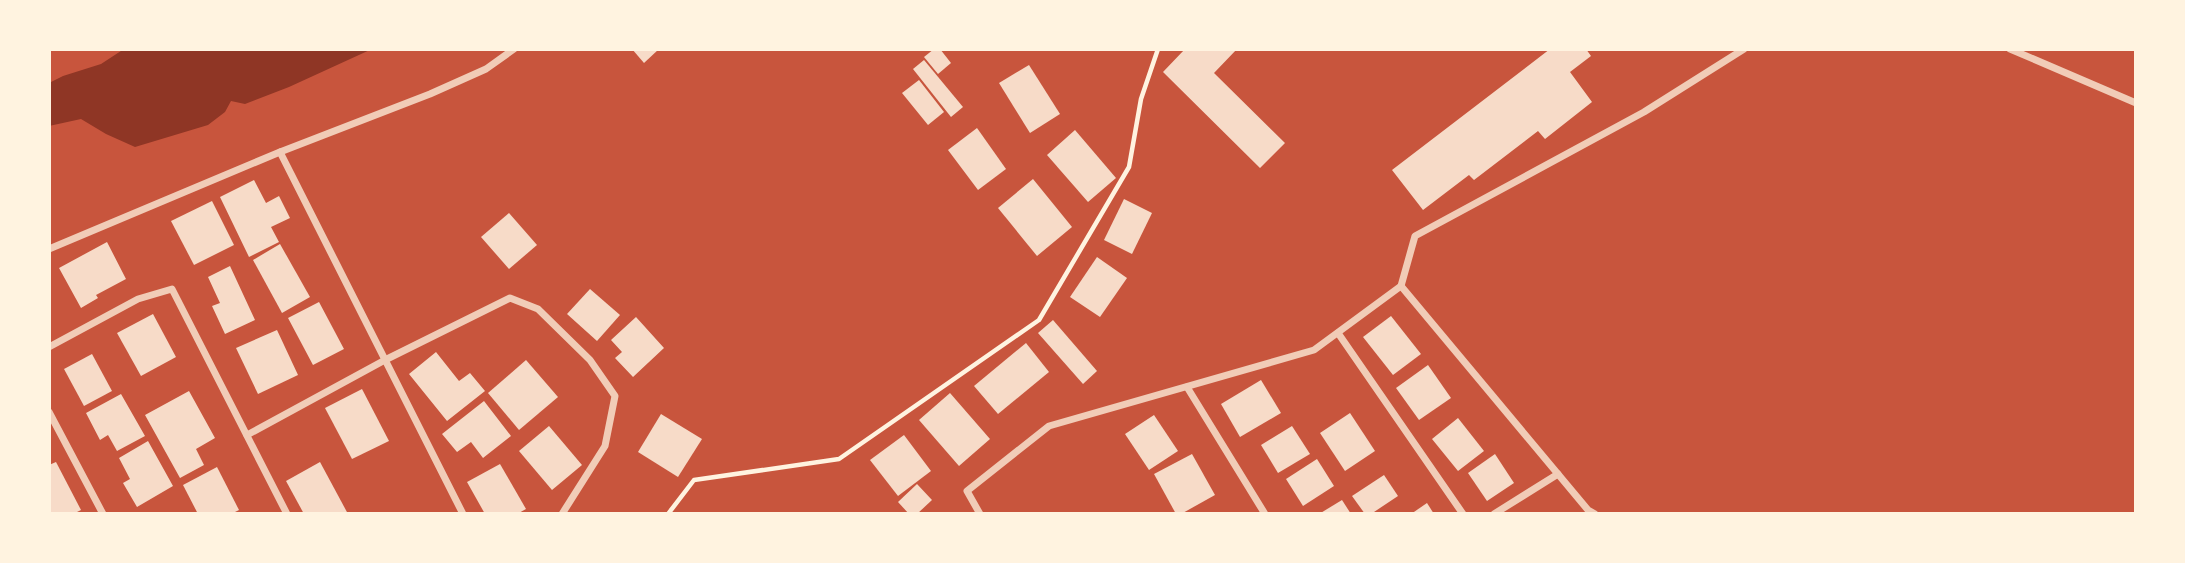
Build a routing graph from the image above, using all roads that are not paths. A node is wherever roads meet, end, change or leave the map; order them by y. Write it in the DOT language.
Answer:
graph roads {
  1 [pos="514,49"];
  2 [pos="1744,49"];
  3 [pos="2010,49"];
  4 [pos="2136,103"];
  5 [pos="280,152"];
  6 [pos="49,249"];
  7 [pos="1401,286"];
  8 [pos="1338,333"];
  9 [pos="49,347"];
  10 [pos="385,360"];
  11 [pos="1187,387"];
  12 [pos="49,412"];
  13 [pos="247,435"];
  14 [pos="1558,474"];
  15 [pos="103,514"];
  16 [pos="288,514"];
  17 [pos="463,514"];
  18 [pos="562,514"];
  19 [pos="980,514"];
  20 [pos="1265,514"];
  21 [pos="1464,514"];
  22 [pos="1493,514"];
  23 [pos="1595,514"];
  1 -- 5 [label="street"];
  2 -- 7 [label="street"];
  3 -- 4 [label="street"];
  5 -- 6 [label="street"];
  5 -- 10 [label="street"];
  7 -- 8 [label="street"];
  7 -- 14 [label="street"];
  8 -- 11 [label="street"];
  8 -- 21 [label="street"];
  9 -- 13 [label="street"];
  10 -- 13 [label="street"];
  10 -- 17 [label="street"];
  10 -- 18 [label="street"];
  11 -- 19 [label="street"];
  11 -- 20 [label="street"];
  12 -- 15 [label="street"];
  13 -- 16 [label="street"];
  14 -- 22 [label="street"];
  14 -- 23 [label="street"];
}
